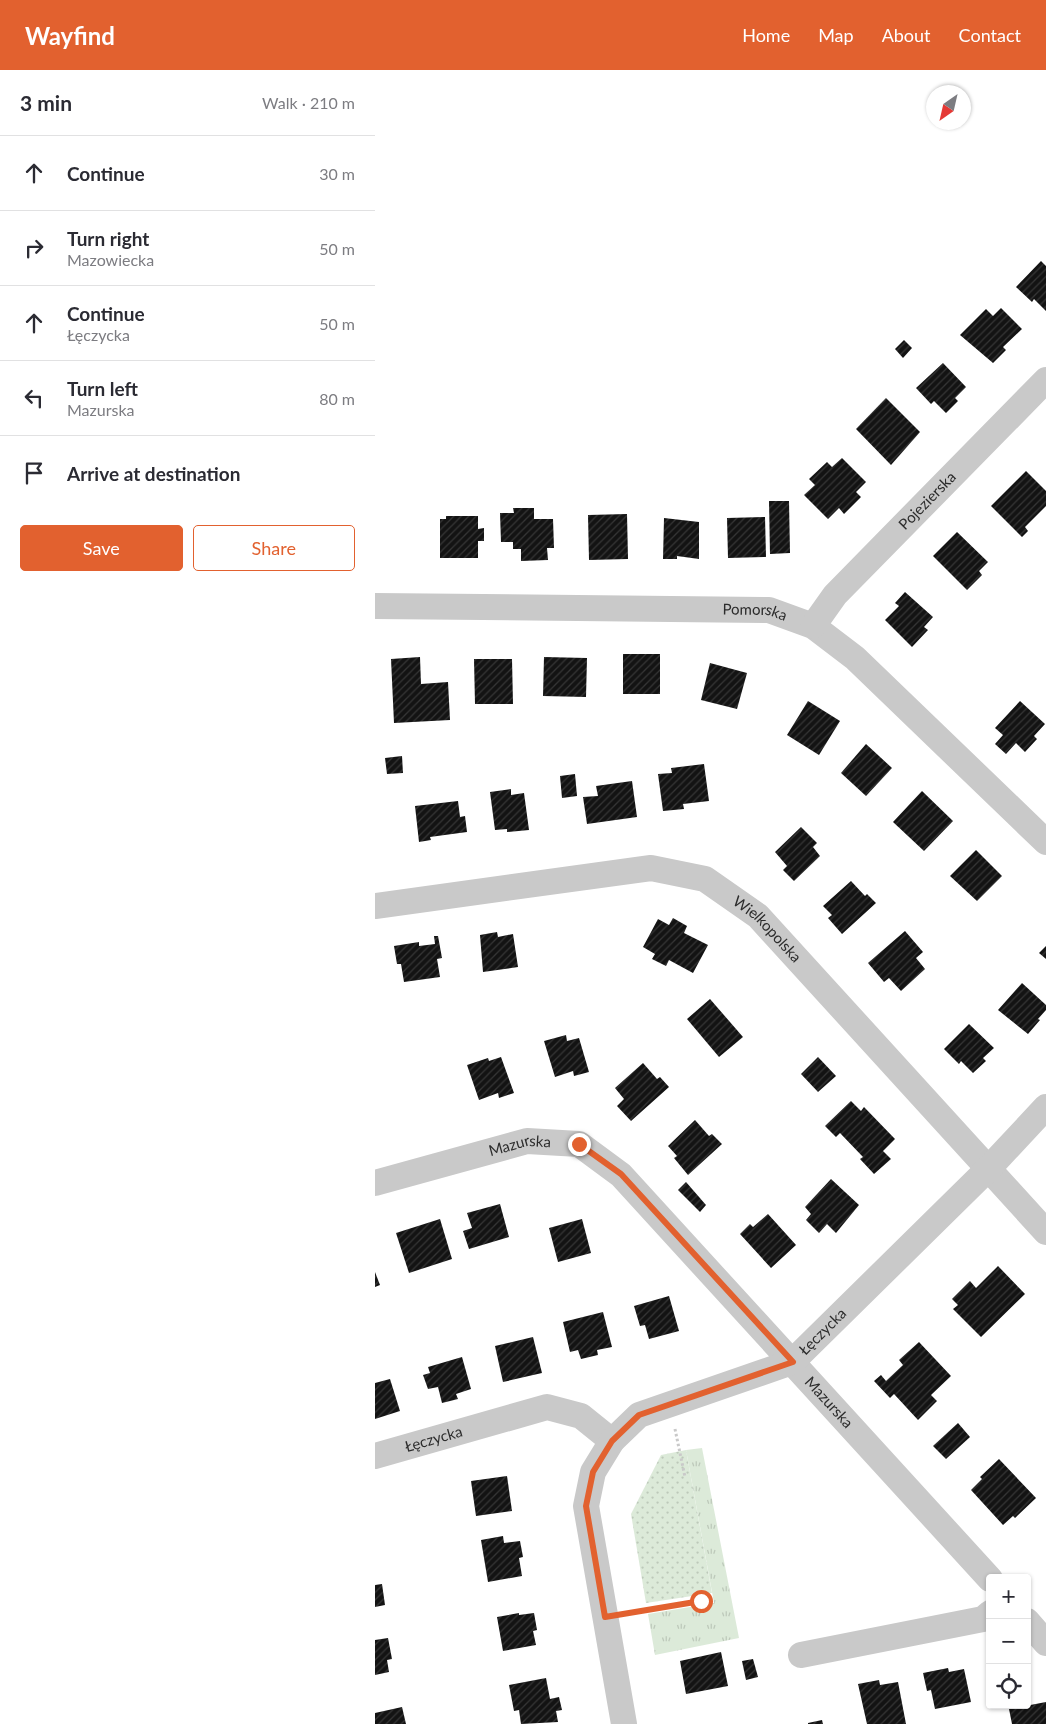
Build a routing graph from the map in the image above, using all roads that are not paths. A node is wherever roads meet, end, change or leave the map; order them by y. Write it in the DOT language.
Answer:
graph roads {
  1 [pos="1046,380"];
  2 [pos="375,606"];
  3 [pos="813,626"];
  4 [pos="1042,830"];
  5 [pos="375,906"];
  6 [pos="1046,1107"];
  7 [pos="989,1168"];
  8 [pos="375,1183"];
  9 [pos="1046,1232"];
  10 [pos="793,1362"];
  11 [pos="612,1441"];
  12 [pos="375,1456"];
  13 [pos="986,1576"];
  14 [pos="986,1617"];
  15 [pos="1031,1625"];
  16 [pos="1046,1642"];
  17 [pos="801,1655"];
  18 [pos="624,1724"];
  1 -- 3 [label="street, Pojezierska"];
  2 -- 3 [label="street, Pomorska"];
  3 -- 4 [label="street, Pomorska"];
  5 -- 7 [label="street, Wielkopolska"];
  6 -- 7 [label="street, Łęczycka"];
  7 -- 9 [label="street, Wielkopolska"];
  7 -- 10 [label="street, Łęczycka"];
  8 -- 10 [label="street, Mazurska"];
  10 -- 11 [label="street, Łęczycka"];
  10 -- 13 [label="street, Mazurska"];
  11 -- 12 [label="street, Łęczycka"];
  11 -- 18 [label="street"];
  14 -- 17 [label="street"];
  15 -- 16 [label="street"];
}
